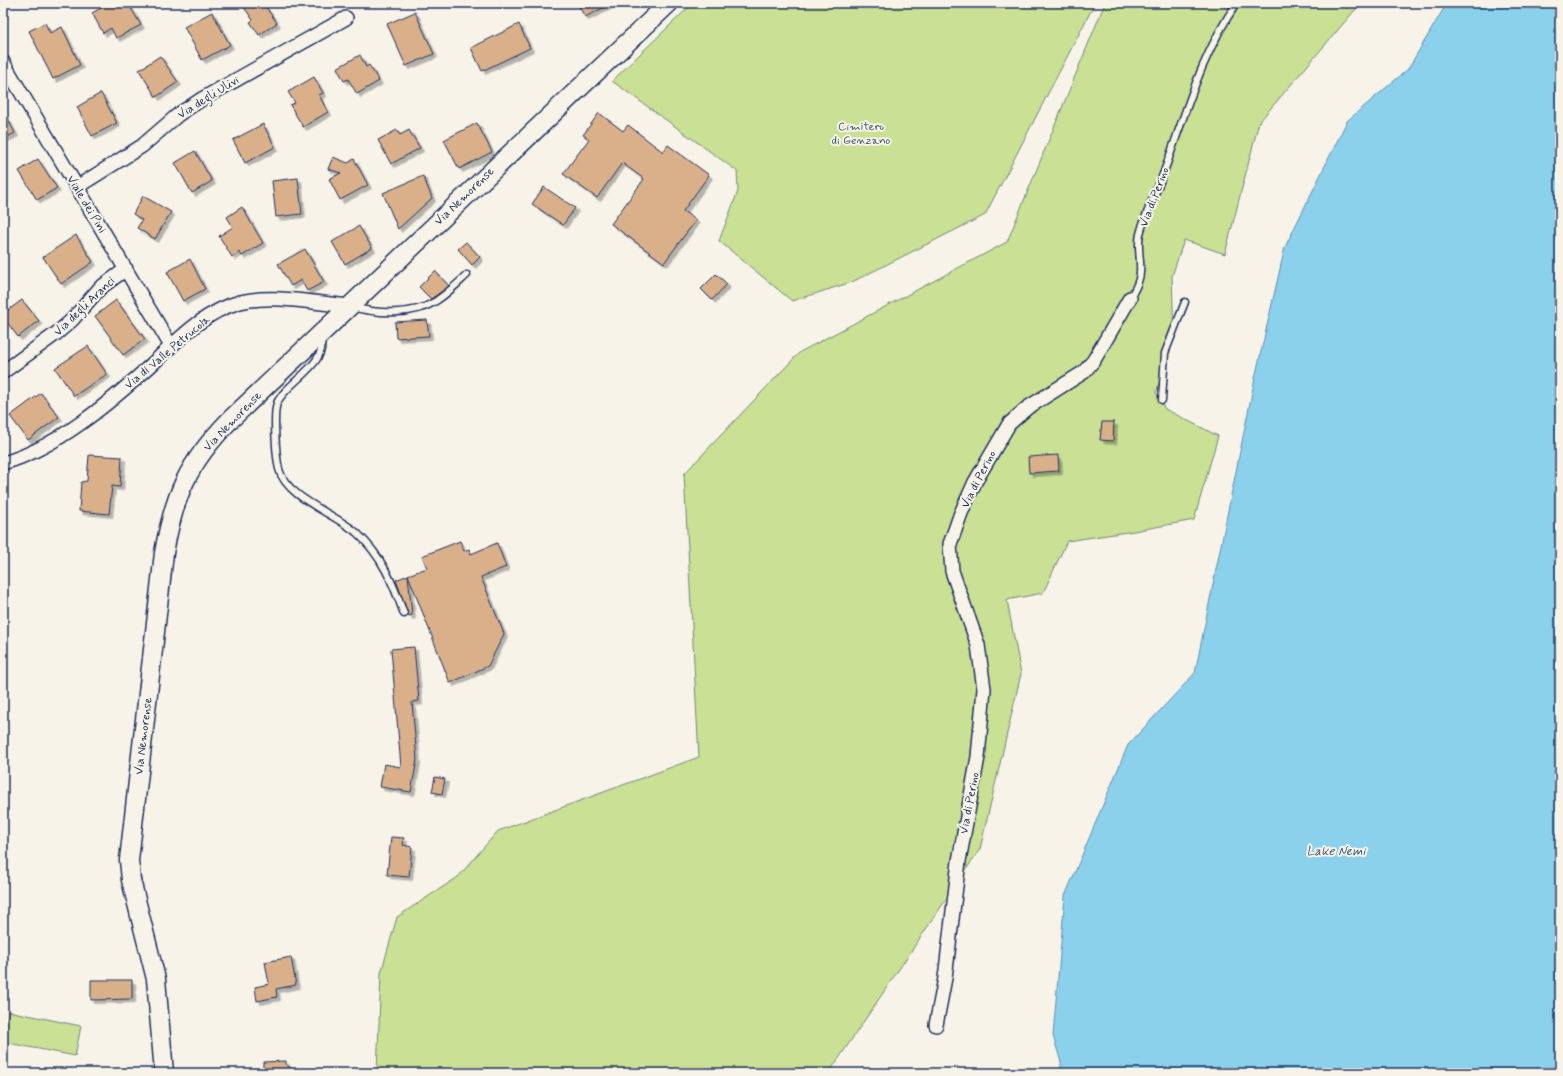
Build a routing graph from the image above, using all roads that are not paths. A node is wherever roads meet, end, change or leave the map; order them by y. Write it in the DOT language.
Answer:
graph roads {
  1 [pos="669,3"];
  2 [pos="1237,3"];
  3 [pos="346,18"];
  4 [pos="3,62"];
  5 [pos="77,188"];
  6 [pos="126,269"];
  7 [pos="467,275"];
  8 [pos="1130,298"];
  9 [pos="1185,302"];
  10 [pos="349,306"];
  11 [pos="319,335"];
  12 [pos="171,346"];
  13 [pos="3,372"];
  14 [pos="1162,400"];
  15 [pos="3,463"];
  16 [pos="404,614"];
  17 [pos="936,1025"];
  18 [pos="164,1073"];
  1 -- 10 [label="main road, Via Nemorense"];
  2 -- 8 [label="lane, Via di Perino"];
  3 -- 5 [label="street, Via degli Ulivi"];
  4 -- 5 [label="street, Viale dei Pini"];
  5 -- 6 [label="street, Viale dei Pini"];
  6 -- 12 [label="street, Viale dei Pini"];
  6 -- 13 [label="street, Via degli Aranci"];
  7 -- 10 [label="lane"];
  8 -- 17 [label="street, Via di Perino"];
  9 -- 14 [label="lane"];
  10 -- 11 [label="main road, Via Nemorense"];
  10 -- 12 [label="street, Via di Valle Petrucola"];
  11 -- 16 [label="lane"];
  11 -- 18 [label="main road, Via Nemorense"];
  12 -- 15 [label="street, Via di Valle Petrucola"];
}
